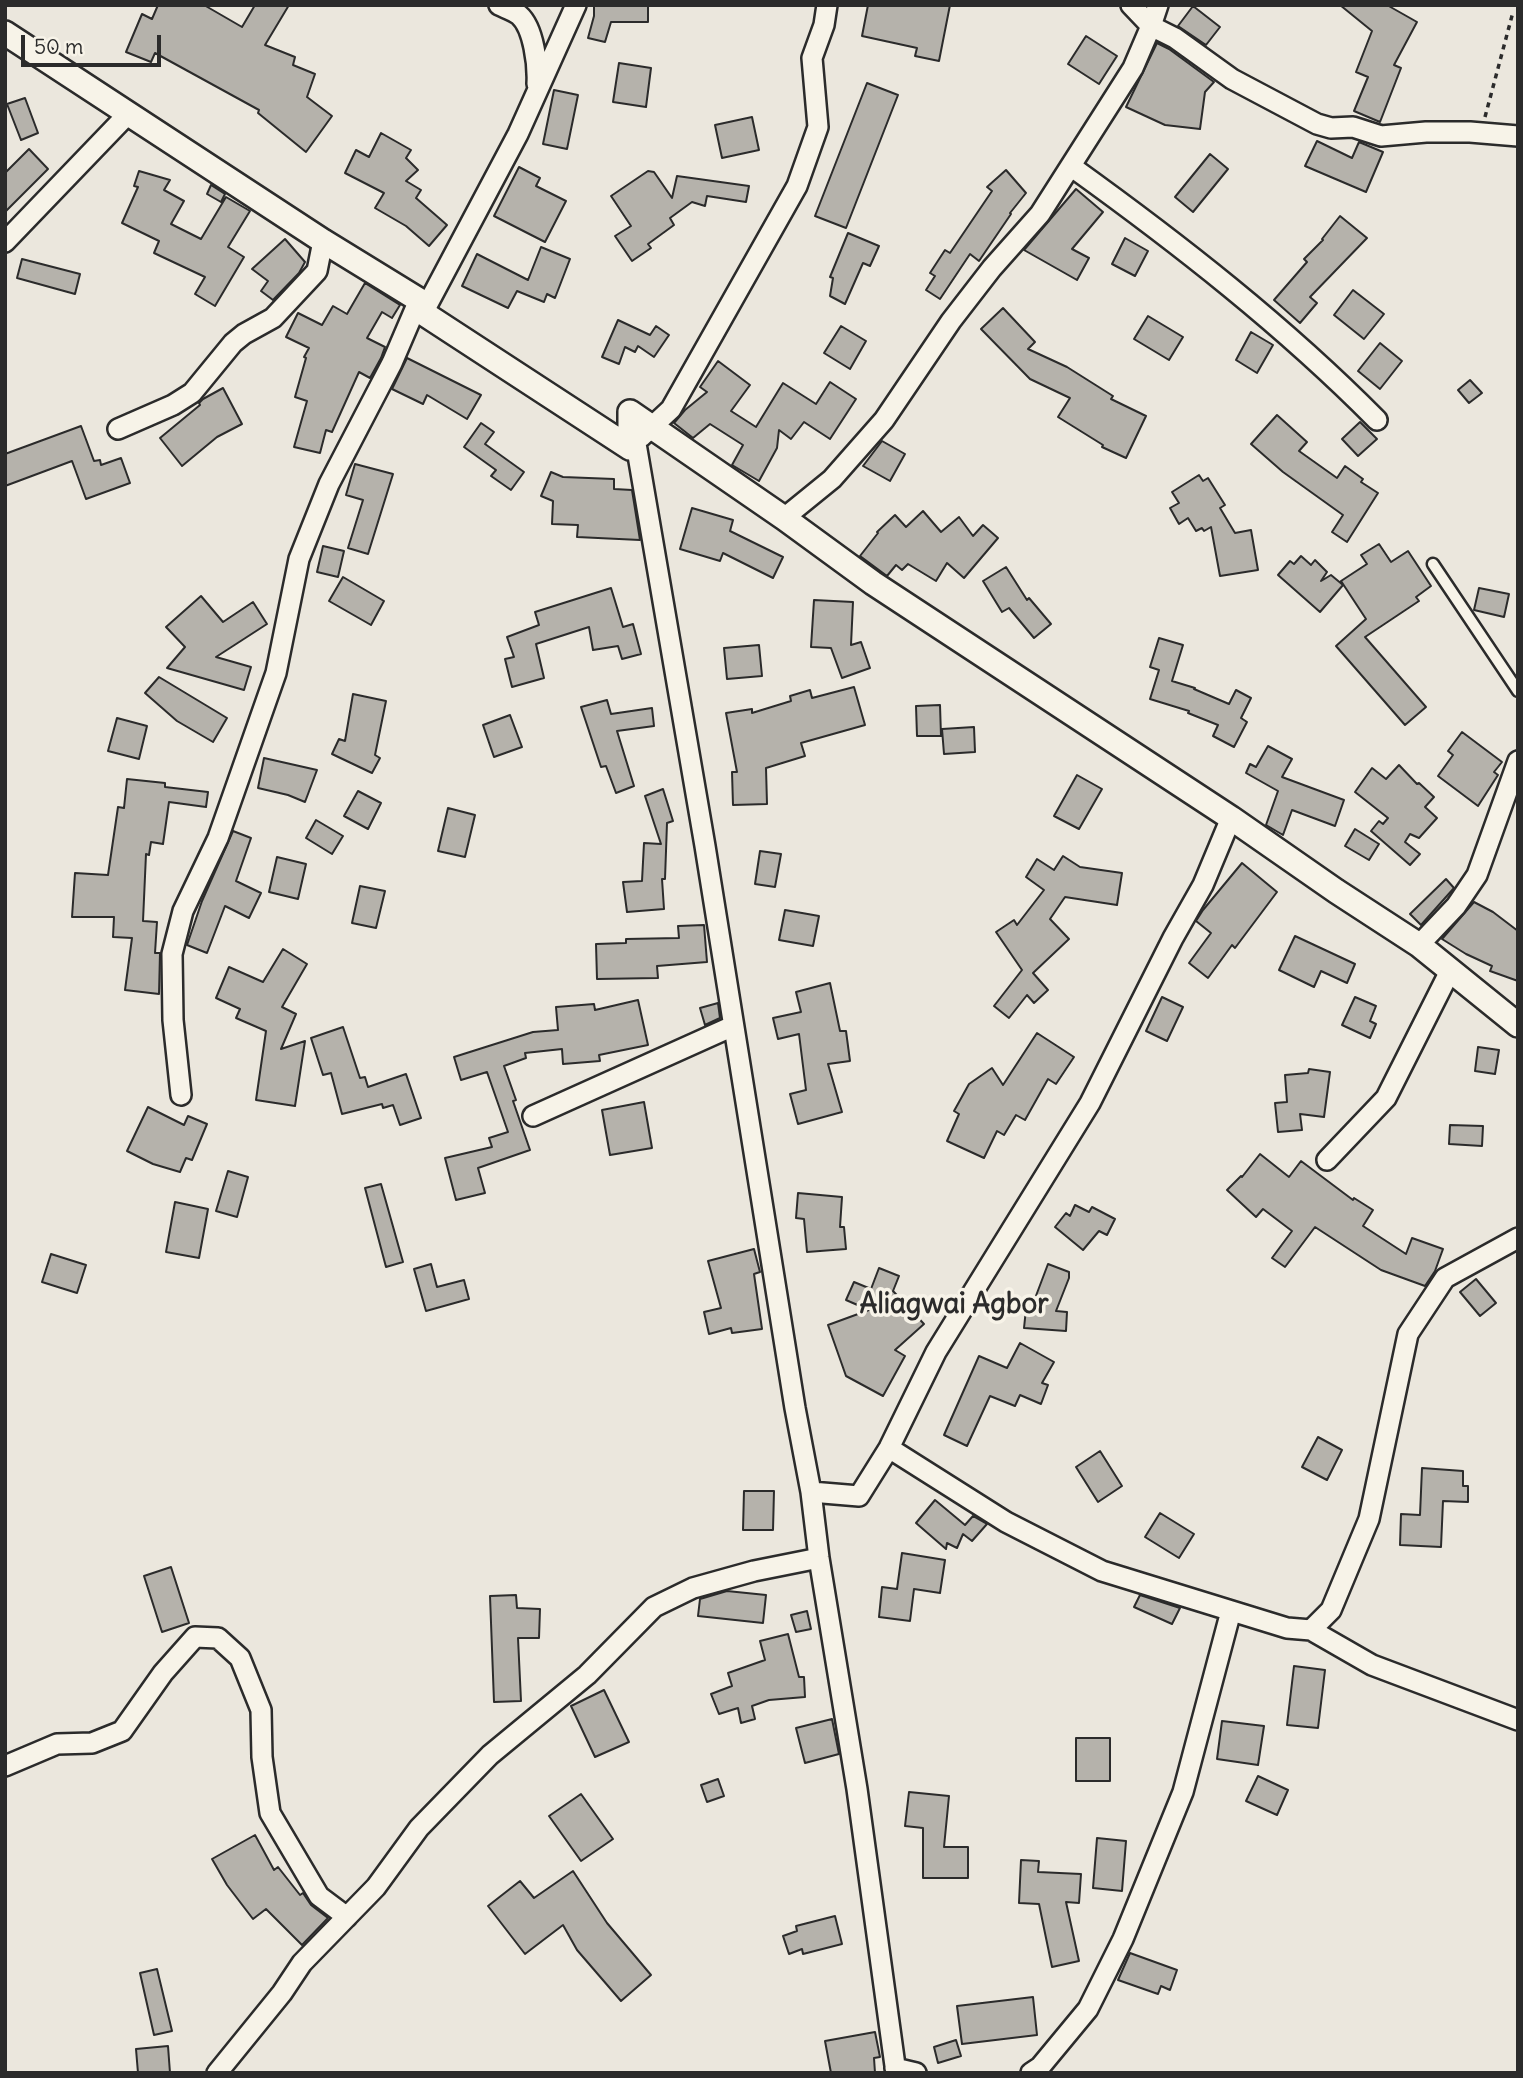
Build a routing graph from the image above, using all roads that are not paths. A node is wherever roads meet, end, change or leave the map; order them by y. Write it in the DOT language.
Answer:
graph roads {
  1 [pos="499,5"];
  2 [pos="576,5"];
  3 [pos="827,5"];
  4 [pos="1131,5"];
  5 [pos="1158,5"];
  6 [pos="1150,26"];
  7 [pos="5,33"];
  8 [pos="537,92"];
  9 [pos="127,115"];
  10 [pos="1518,136"];
  11 [pos="1072,167"];
  12 [pos="323,241"];
  13 [pos="5,242"];
  14 [pos="421,307"];
  15 [pos="631,412"];
  16 [pos="1377,420"];
  17 [pos="118,429"];
  18 [pos="630,448"];
  19 [pos="784,518"];
  20 [pos="1433,564"];
  21 [pos="1518,691"];
  22 [pos="1518,761"];
  23 [pos="1231,818"];
  24 [pos="1419,945"];
  25 [pos="1450,971"];
  26 [pos="1518,1025"];
  27 [pos="733,1026"];
  28 [pos="181,1095"];
  29 [pos="533,1116"];
  30 [pos="1326,1160"];
  31 [pos="1518,1238"];
  32 [pos="889,1448"];
  33 [pos="811,1492"];
  34 [pos="819,1558"];
  35 [pos="1231,1611"];
  36 [pos="1311,1630"];
  37 [pos="1518,1720"];
  38 [pos="5,1766"];
  39 [pos="347,1917"];
  40 [pos="896,2071"];
  41 [pos="217,2073"];
  42 [pos="916,2073"];
  43 [pos="1031,2073"];
  1 -- 8 [label="street"];
  2 -- 8 [label="street"];
  3 -- 18 [label="street"];
  4 -- 6 [label="street"];
  5 -- 6 [label="street"];
  6 -- 10 [label="street"];
  6 -- 11 [label="street"];
  7 -- 9 [label="street"];
  8 -- 14 [label="street"];
  9 -- 12 [label="street"];
  9 -- 13 [label="street"];
  11 -- 16 [label="street"];
  11 -- 19 [label="street"];
  12 -- 14 [label="street"];
  12 -- 17 [label="street"];
  14 -- 18 [label="street"];
  14 -- 28 [label="street"];
  15 -- 18 [label="street"];
  15 -- 19 [label="street"];
  15 -- 27 [label="street"];
  19 -- 23 [label="street"];
  20 -- 21 [label="lane"];
  22 -- 24 [label="street"];
  23 -- 24 [label="street"];
  23 -- 32 [label="street"];
  24 -- 25 [label="street"];
  25 -- 26 [label="street"];
  25 -- 30 [label="street"];
  27 -- 29 [label="street"];
  27 -- 33 [label="street"];
  31 -- 36 [label="street"];
  32 -- 33 [label="street"];
  32 -- 35 [label="street"];
  33 -- 34 [label="street"];
  34 -- 39 [label="street"];
  34 -- 40 [label="street"];
  35 -- 36 [label="street"];
  35 -- 43 [label="street"];
  36 -- 37 [label="street"];
  38 -- 39 [label="street"];
  39 -- 41 [label="street"];
  40 -- 42 [label="street"];
}
